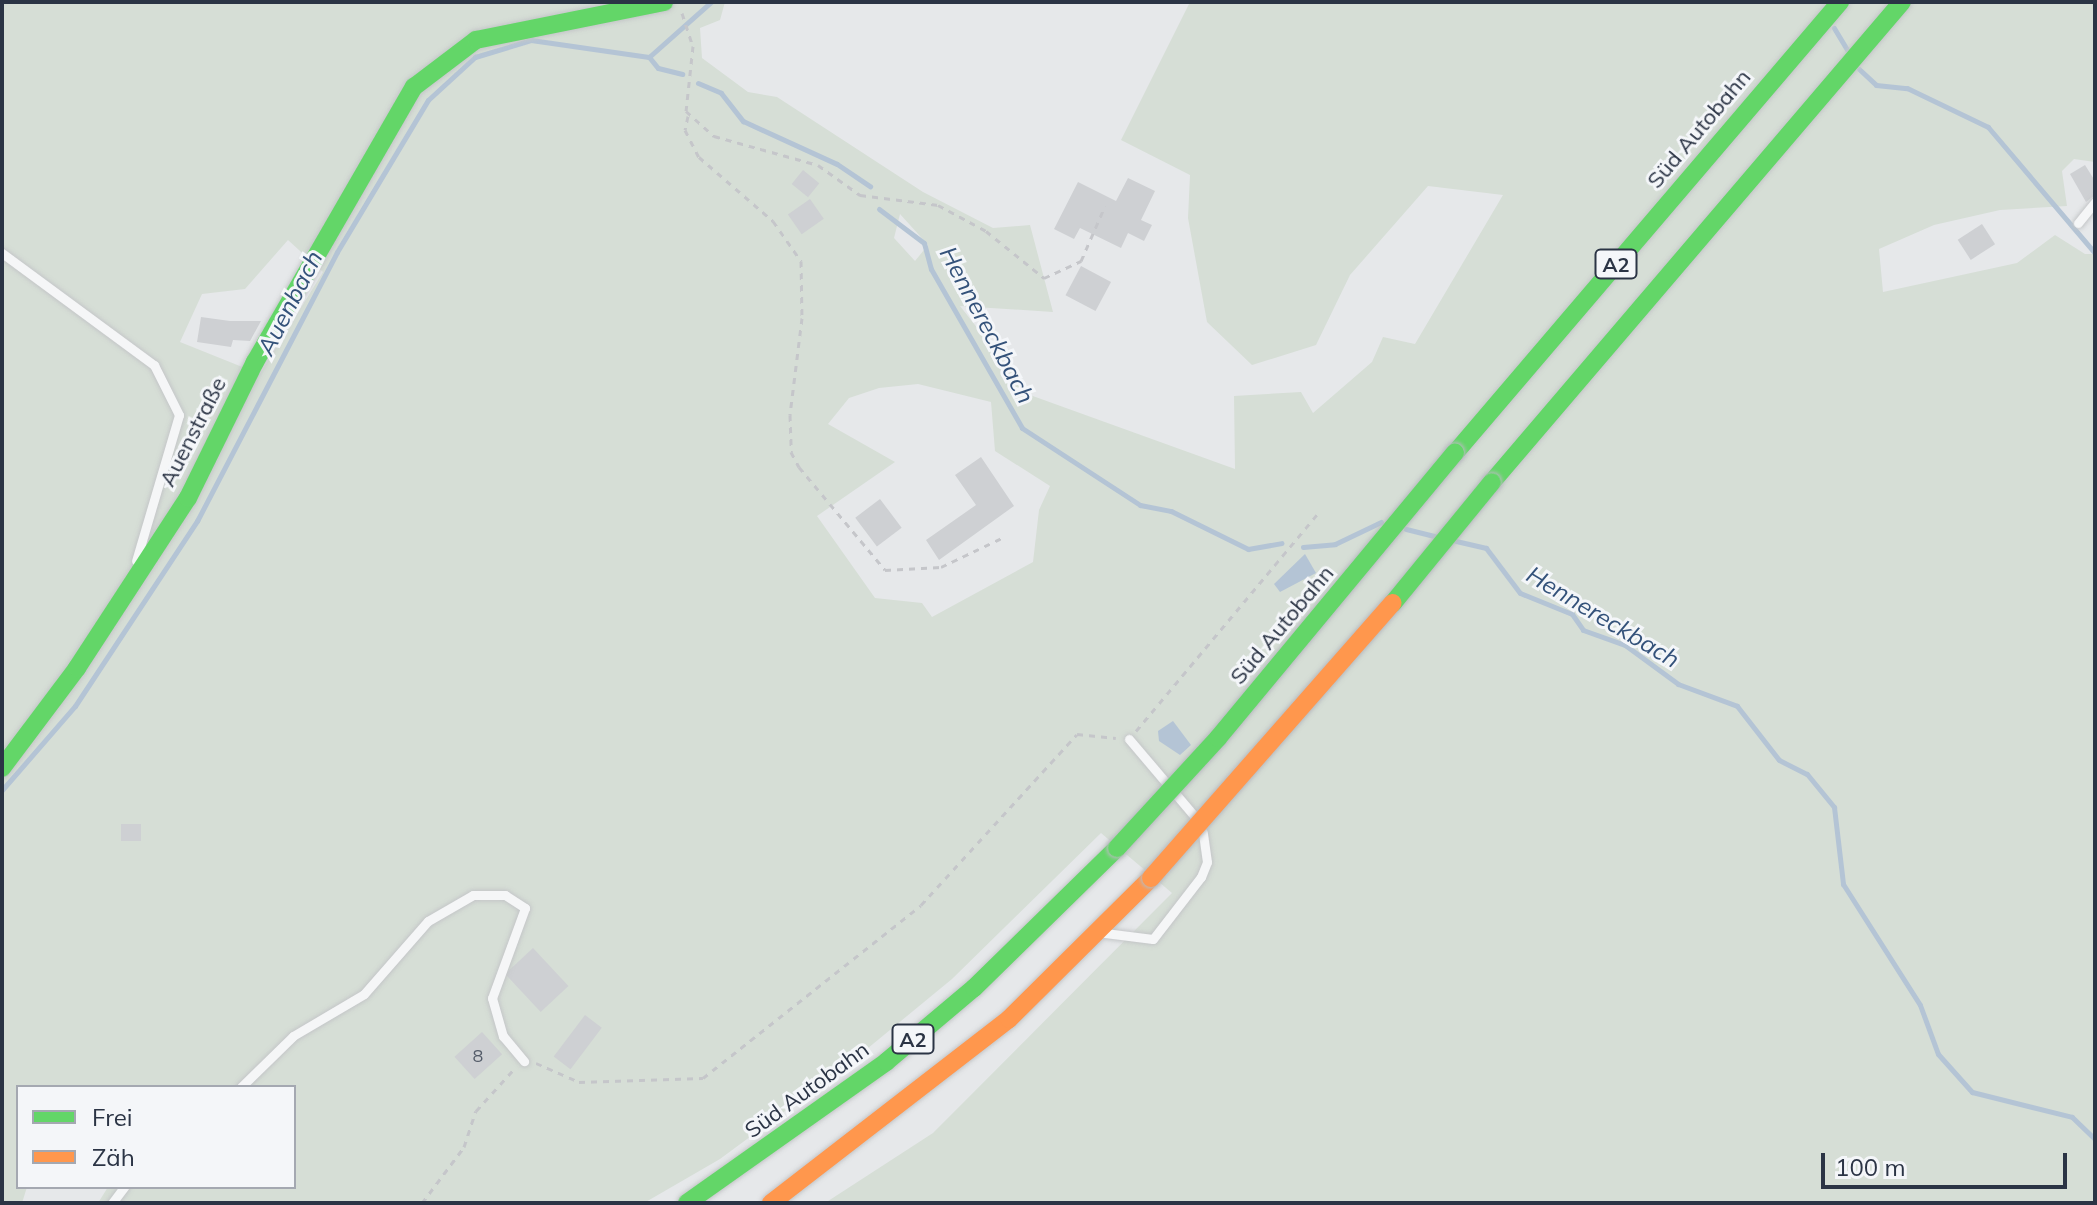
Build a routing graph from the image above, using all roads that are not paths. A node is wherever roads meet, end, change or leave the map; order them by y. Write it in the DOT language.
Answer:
graph roads {
  1 [pos="1840,2"];
  2 [pos="1902,2"];
  3 [pos="672,6"];
  4 [pos="2095,202"];
  5 [pos="2078,223"];
  6 [pos="2,253"];
  7 [pos="132,575"];
  8 [pos="1129,739"];
  9 [pos="2,768"];
  10 [pos="1098,933"];
  11 [pos="524,1061"];
  12 [pos="243,1085"];
  13 [pos="687,1203"];
  14 [pos="771,1203"];
  1 -- 13 [label="main road, Süd Autobahn / A2, bridge"];
  2 -- 10 [label="main road, A2, bridge"];
  3 -- 7 [label="main road, Auenstraße"];
  4 -- 5 [label="lane"];
  6 -- 7 [label="lane"];
  7 -- 9 [label="main road, Auenstraße"];
  8 -- 10 [label="lane"];
  10 -- 14 [label="main road, A2"];
  11 -- 12 [label="lane"];
}
